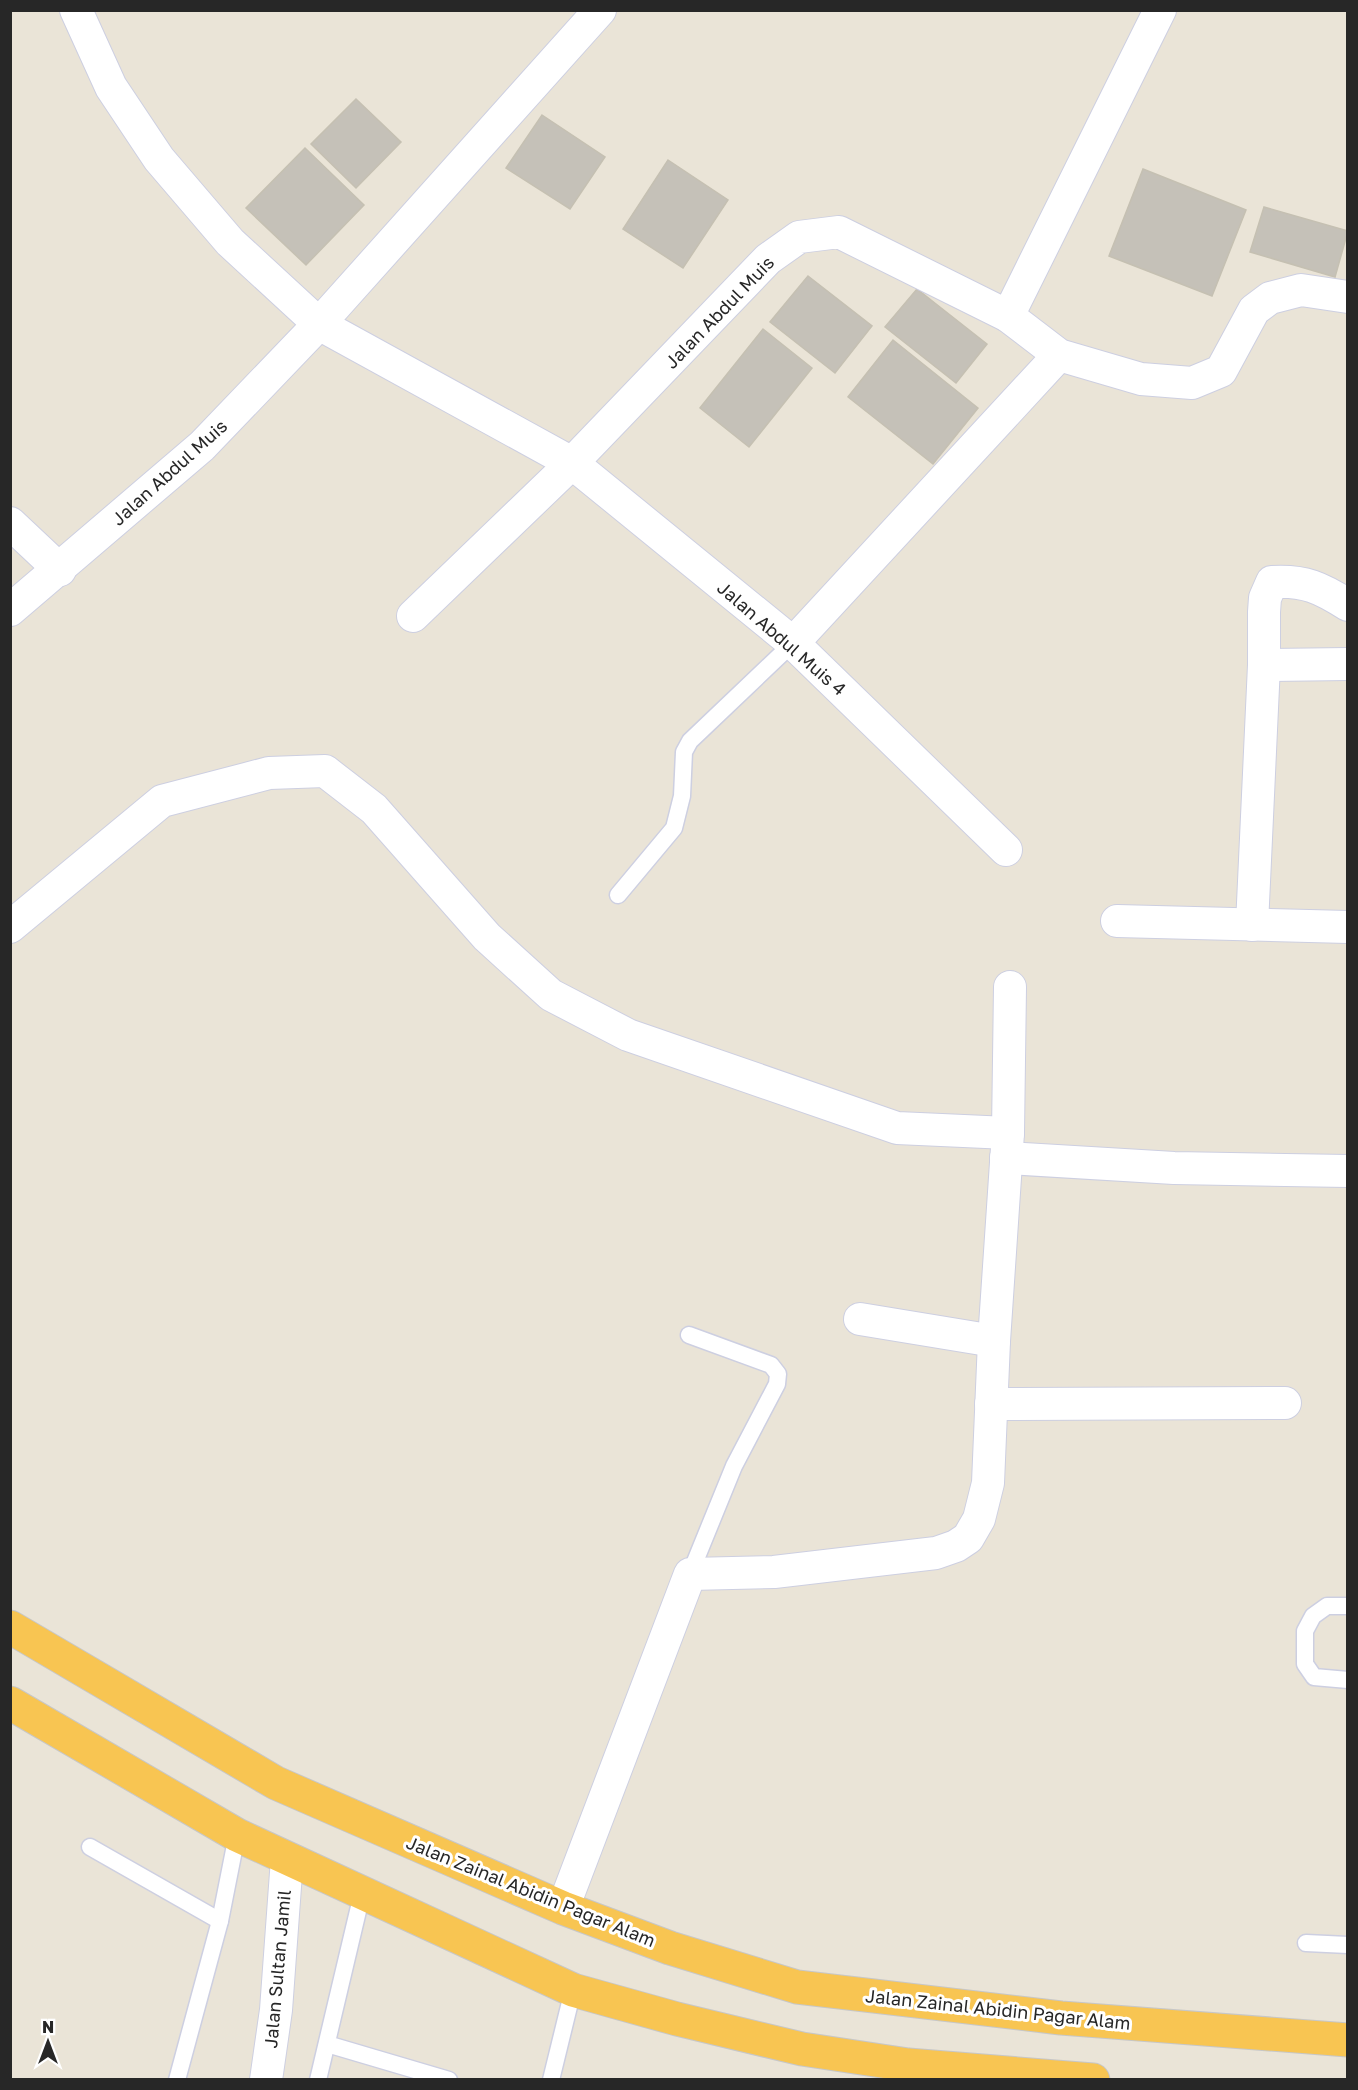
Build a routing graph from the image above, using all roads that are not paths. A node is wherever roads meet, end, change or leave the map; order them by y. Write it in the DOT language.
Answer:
graph roads {
  1 [pos="76,10"];
  2 [pos="600,10"];
  3 [pos="1160,10"];
  4 [pos="1347,297"];
  5 [pos="1008,316"];
  6 [pos="319,324"];
  7 [pos="1059,355"];
  8 [pos="572,464"];
  9 [pos="10,523"];
  10 [pos="60,570"];
  11 [pos="1347,605"];
  12 [pos="10,610"];
  13 [pos="413,616"];
  14 [pos="793,643"];
  15 [pos="1347,664"];
  16 [pos="1264,665"];
  17 [pos="1006,850"];
  18 [pos="618,895"];
  19 [pos="1116,921"];
  20 [pos="1252,925"];
  21 [pos="10,927"];
  22 [pos="1347,927"];
  23 [pos="1010,987"];
  24 [pos="1007,1146"];
  25 [pos="1347,1171"];
  26 [pos="860,1319"];
  27 [pos="689,1335"];
  28 [pos="994,1341"];
  29 [pos="1285,1402"];
  30 [pos="991,1404"];
  31 [pos="690,1574"];
  32 [pos="1347,1606"];
  33 [pos="10,1627"];
  34 [pos="1347,1680"];
  35 [pos="10,1703"];
  36 [pos="237,1835"];
  37 [pos="90,1848"];
  38 [pos="287,1859"];
  39 [pos="362,1894"];
  40 [pos="563,1908"];
  41 [pos="220,1922"];
  42 [pos="1306,1942"];
  43 [pos="1347,1945"];
  44 [pos="573,1990"];
  45 [pos="1347,2040"];
  46 [pos="327,2044"];
  47 [pos="907,2072"];
  48 [pos="986,2075"];
  49 [pos="177,2079"];
  50 [pos="266,2079"];
  51 [pos="318,2079"];
  52 [pos="450,2079"];
  53 [pos="551,2079"];
  54 [pos="1093,2079"];
  1 -- 6 [label="street"];
  2 -- 6 [label="street, Jalan Abdul Muis"];
  3 -- 5 [label="street"];
  4 -- 7 [label="street"];
  5 -- 7 [label="street, Jalan Abdul Muis"];
  5 -- 8 [label="street, Jalan Abdul Muis"];
  6 -- 8 [label="street"];
  6 -- 10 [label="street, Jalan Abdul Muis"];
  7 -- 14 [label="street"];
  8 -- 13 [label="street, Jalan Abdul Muis"];
  8 -- 14 [label="street, Jalan Abdul Muis 4"];
  9 -- 10 [label="street"];
  10 -- 12 [label="street, Jalan Abdul Muis"];
  11 -- 16 [label="street"];
  14 -- 17 [label="street, Jalan Abdul Muis 4"];
  14 -- 18 [label="lane"];
  15 -- 16 [label="street"];
  16 -- 20 [label="street"];
  19 -- 20 [label="street"];
  20 -- 22 [label="street"];
  21 -- 24 [label="street"];
  23 -- 24 [label="street"];
  24 -- 25 [label="street"];
  24 -- 28 [label="street"];
  26 -- 28 [label="street"];
  27 -- 31 [label="lane"];
  28 -- 30 [label="street"];
  29 -- 30 [label="street"];
  30 -- 31 [label="street"];
  31 -- 40 [label="street"];
  32 -- 34 [label="lane"];
  33 -- 40 [label="highway, Jalan Zainal Abidin Pagar Alam"];
  35 -- 36 [label="highway"];
  36 -- 38 [label="highway"];
  36 -- 41 [label="lane"];
  37 -- 41 [label="lane"];
  38 -- 39 [label="highway"];
  38 -- 50 [label="street, Jalan Sultan Jamil"];
  39 -- 44 [label="highway"];
  39 -- 46 [label="lane"];
  40 -- 45 [label="highway, Jalan Zainal Abidin Pagar Alam"];
  41 -- 49 [label="lane"];
  42 -- 43 [label="lane"];
  44 -- 47 [label="highway"];
  44 -- 53 [label="lane"];
  46 -- 51 [label="lane"];
  46 -- 52 [label="lane"];
  47 -- 48 [label="highway"];
  48 -- 54 [label="highway"];
}
